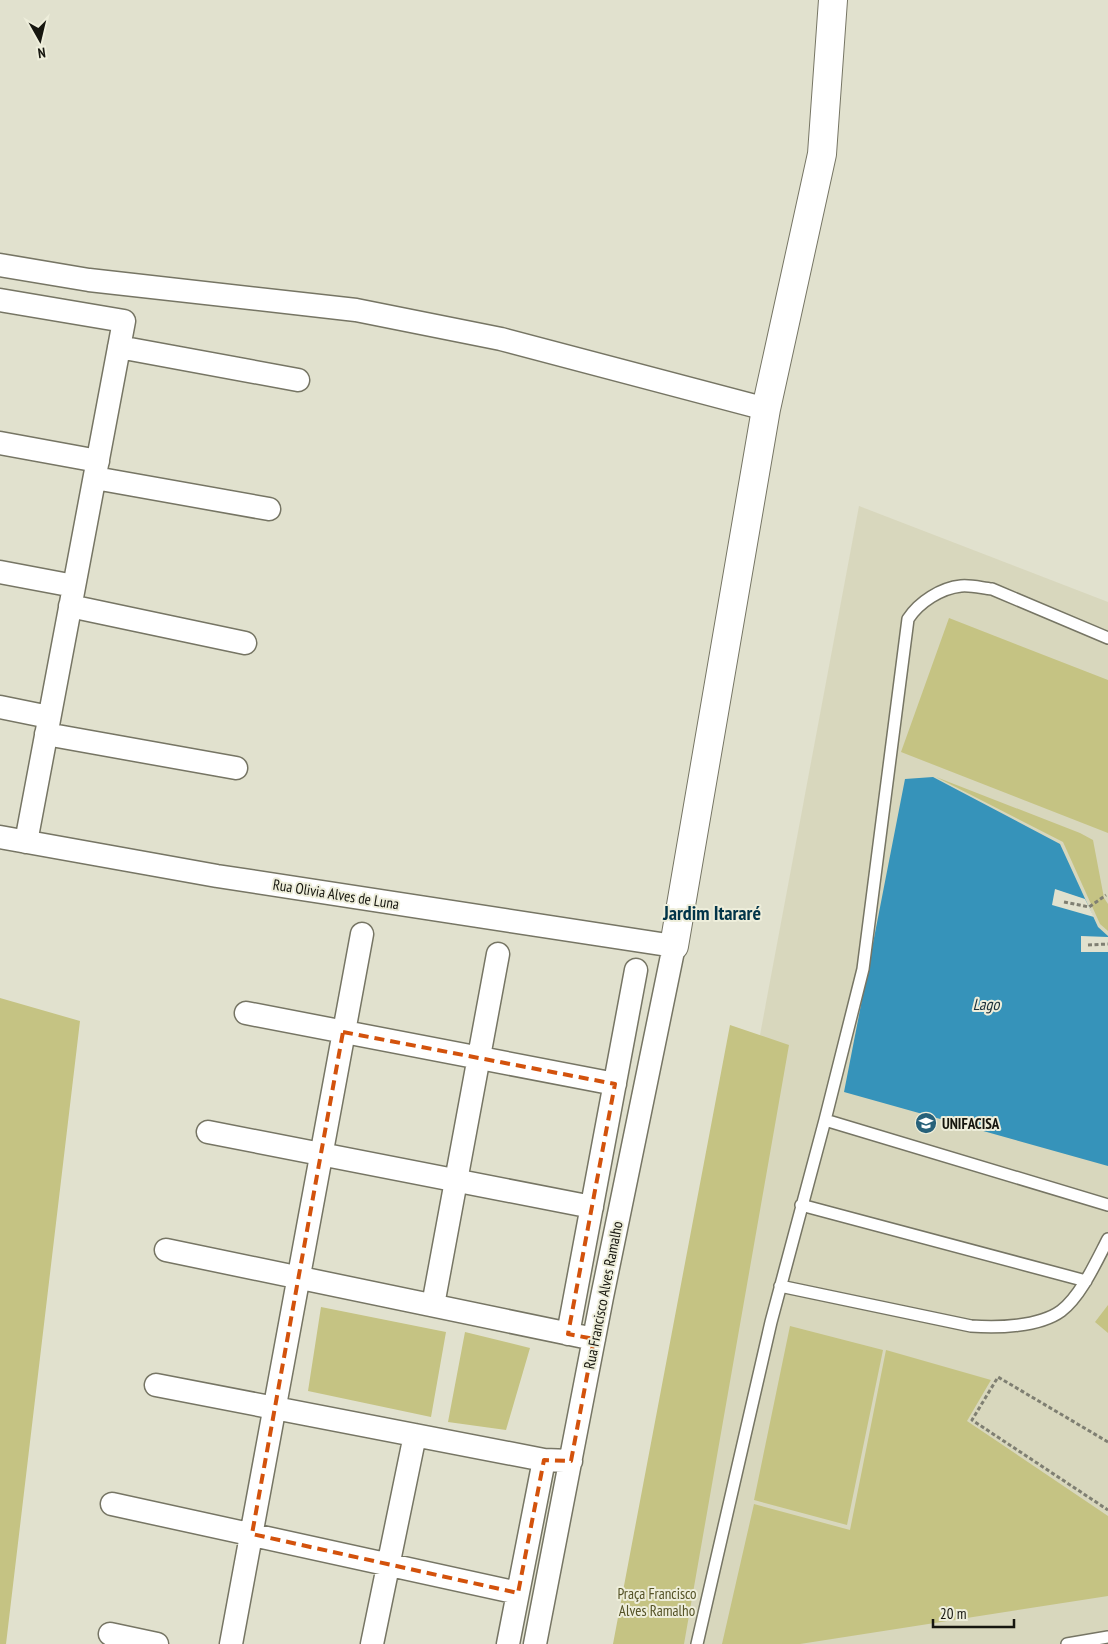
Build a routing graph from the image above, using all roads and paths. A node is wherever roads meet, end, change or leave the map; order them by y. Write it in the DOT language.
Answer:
graph roads {
  1 [pos="833,0"];
  2 [pos="0,265"];
  3 [pos="0,300"];
  4 [pos="120,347"];
  5 [pos="298,380"];
  6 [pos="766,409"];
  7 [pos="0,443"];
  8 [pos="96,469"];
  9 [pos="269,509"];
  10 [pos="0,572"];
  11 [pos="72,596"];
  12 [pos="1108,638"];
  13 [pos="246,643"];
  14 [pos="0,707"];
  15 [pos="48,726"];
  16 [pos="236,768"];
  17 [pos="0,837"];
  18 [pos="26,842"];
  19 [pos="1106,896"];
  20 [pos="1064,902"];
  21 [pos="362,934"];
  22 [pos="1108,944"];
  23 [pos="1088,945"];
  24 [pos="674,946"];
  25 [pos="498,954"];
  26 [pos="636,970"];
  27 [pos="246,1013"];
  28 [pos="344,1032"];
  29 [pos="479,1058"];
  30 [pos="614,1084"];
  31 [pos="825,1120"];
  32 [pos="208,1132"];
  33 [pos="321,1154"];
  34 [pos="456,1181"];
  35 [pos="801,1205"];
  36 [pos="1108,1205"];
  37 [pos="592,1207"];
  38 [pos="1108,1239"];
  39 [pos="166,1250"];
  40 [pos="299,1278"];
  41 [pos="1086,1281"];
  42 [pos="780,1286"];
  43 [pos="433,1305"];
  44 [pos="568,1334"];
  45 [pos="594,1339"];
  46 [pos="156,1386"];
  47 [pos="275,1408"];
  48 [pos="415,1435"];
  49 [pos="1108,1442"];
  50 [pos="544,1460"];
  51 [pos="571,1461"];
  52 [pos="112,1504"];
  53 [pos="1108,1510"];
  54 [pos="252,1534"];
  55 [pos="389,1564"];
  56 [pos="518,1593"];
  57 [pos="110,1634"];
  58 [pos="1108,1637"];
  59 [pos="158,1644"];
  60 [pos="232,1644"];
  61 [pos="372,1644"];
  62 [pos="508,1644"];
  63 [pos="535,1644"];
  64 [pos="697,1644"];
  65 [pos="1068,1644"];
  1 -- 6 [label="street"];
  2 -- 6 [label="street"];
  3 -- 4 [label="street"];
  4 -- 5 [label="street"];
  4 -- 8 [label="street"];
  6 -- 24 [label="street"];
  7 -- 8 [label="street"];
  8 -- 9 [label="street"];
  8 -- 11 [label="street"];
  10 -- 11 [label="street"];
  11 -- 13 [label="street"];
  11 -- 15 [label="street"];
  12 -- 31 [label="lane"];
  14 -- 15 [label="street"];
  15 -- 16 [label="street"];
  15 -- 18 [label="street"];
  17 -- 18 [label="street, Rua Olivia Alves de Luna"];
  18 -- 24 [label="street, Rua Olivia Alves de Luna"];
  19 -- 20 [label="path"];
  21 -- 28 [label="street"];
  22 -- 23 [label="path"];
  24 -- 45 [label="street, Rua Francisco Alves Ramalho"];
  25 -- 29 [label="street"];
  26 -- 30 [label="street"];
  27 -- 28 [label="street"];
  28 -- 29 [label="street"];
  28 -- 33 [label="street"];
  29 -- 30 [label="street"];
  29 -- 34 [label="street"];
  30 -- 37 [label="street"];
  31 -- 35 [label="lane"];
  31 -- 36 [label="lane"];
  32 -- 33 [label="street"];
  33 -- 34 [label="street"];
  33 -- 40 [label="street"];
  34 -- 37 [label="street"];
  34 -- 43 [label="street"];
  35 -- 41 [label="lane"];
  35 -- 42 [label="lane"];
  37 -- 44 [label="street"];
  38 -- 41 [label="lane"];
  39 -- 40 [label="street"];
  40 -- 43 [label="street"];
  40 -- 47 [label="street"];
  41 -- 42 [label="lane"];
  42 -- 64 [label="lane"];
  43 -- 44 [label="street"];
  44 -- 45 [label="street"];
  45 -- 51 [label="street, Rua Francisco Alves Ramalho"];
  46 -- 47 [label="street"];
  47 -- 48 [label="street"];
  47 -- 54 [label="street"];
  48 -- 50 [label="street"];
  48 -- 55 [label="street"];
  49 -- 53 [label="path"];
  50 -- 51 [label="street"];
  50 -- 56 [label="street"];
  51 -- 63 [label="street, Rua Francisco Alves Ramalho"];
  52 -- 54 [label="street"];
  54 -- 55 [label="street"];
  54 -- 60 [label="street"];
  55 -- 56 [label="street"];
  55 -- 61 [label="street"];
  56 -- 62 [label="street"];
  57 -- 59 [label="street"];
  58 -- 65 [label="lane"];
}
